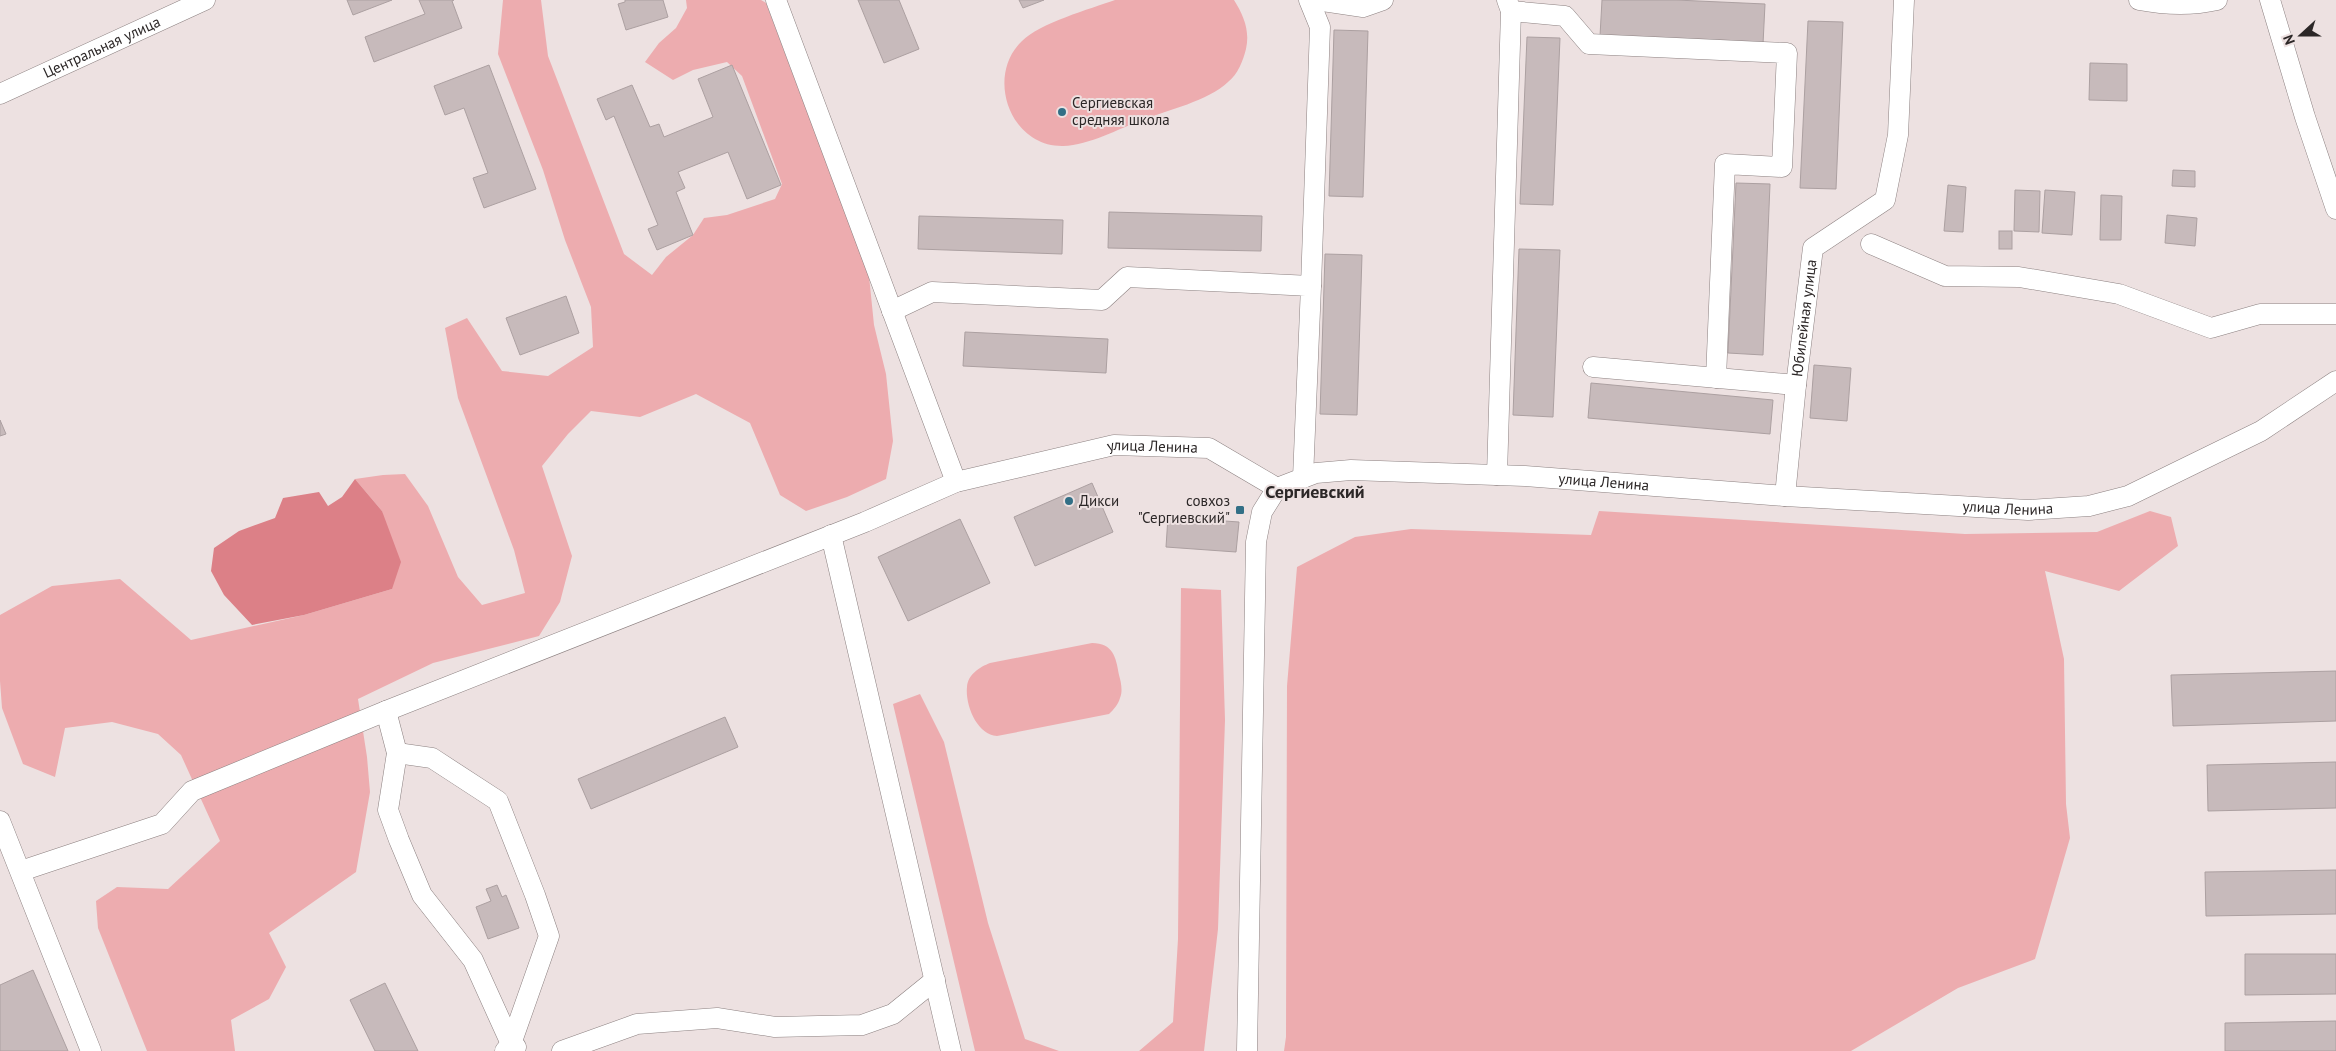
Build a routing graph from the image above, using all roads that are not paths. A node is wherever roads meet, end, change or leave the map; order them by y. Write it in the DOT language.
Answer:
graph roads {
  1 [pos="205,0"];
  2 [pos="776,0"];
  3 [pos="1309,0"];
  4 [pos="1316,0"];
  5 [pos="1383,0"];
  6 [pos="1904,0"];
  7 [pos="2139,0"];
  8 [pos="2217,0"];
  9 [pos="2270,0"];
  10 [pos="1509,5"];
  11 [pos="0,94"];
  12 [pos="2336,209"];
  13 [pos="1871,244"];
  14 [pos="1311,286"];
  15 [pos="892,311"];
  16 [pos="2336,314"];
  17 [pos="1593,367"];
  18 [pos="1716,378"];
  19 [pos="2336,381"];
  20 [pos="1796,385"];
  21 [pos="1497,475"];
  22 [pos="1303,478"];
  23 [pos="956,482"];
  24 [pos="1277,488"];
  25 [pos="1785,496"];
  26 [pos="831,535"];
  27 [pos="386,711"];
  28 [pos="397,753"];
  29 [pos="0,821"];
  30 [pos="21,871"];
  31 [pos="935,980"];
  32 [pos="513,1049"];
  33 [pos="91,1051"];
  34 [pos="562,1051"];
  35 [pos="951,1051"];
  36 [pos="1247,1051"];
  1 -- 11 [label="street, Центральная улица"];
  2 -- 15 [label="street"];
  3 -- 14 [label="street"];
  4 -- 5 [label="street"];
  6 -- 20 [label="street, Юбилейная улица"];
  7 -- 8 [label="street"];
  9 -- 12 [label="street"];
  10 -- 18 [label="street"];
  10 -- 21 [label="street"];
  13 -- 16 [label="street"];
  14 -- 15 [label="street"];
  14 -- 22 [label="street"];
  15 -- 23 [label="street"];
  17 -- 18 [label="street"];
  18 -- 20 [label="street"];
  19 -- 25 [label="street, улица Ленина"];
  20 -- 25 [label="street, Юбилейная улица"];
  21 -- 22 [label="street, улица Ленина"];
  21 -- 25 [label="street, улица Ленина"];
  22 -- 24 [label="street, улица Ленина"];
  23 -- 24 [label="street, улица Ленина"];
  23 -- 26 [label="street, улица Ленина"];
  24 -- 36 [label="street"];
  26 -- 27 [label="street, улица Ленина"];
  26 -- 31 [label="street"];
  27 -- 28 [label="street"];
  27 -- 30 [label="street, улица Ленина"];
  28 -- 32 [label="street"];
  28 -- 32 [label="street"];
  29 -- 30 [label="street"];
  30 -- 33 [label="street"];
  31 -- 34 [label="street"];
  31 -- 35 [label="street"];
}
